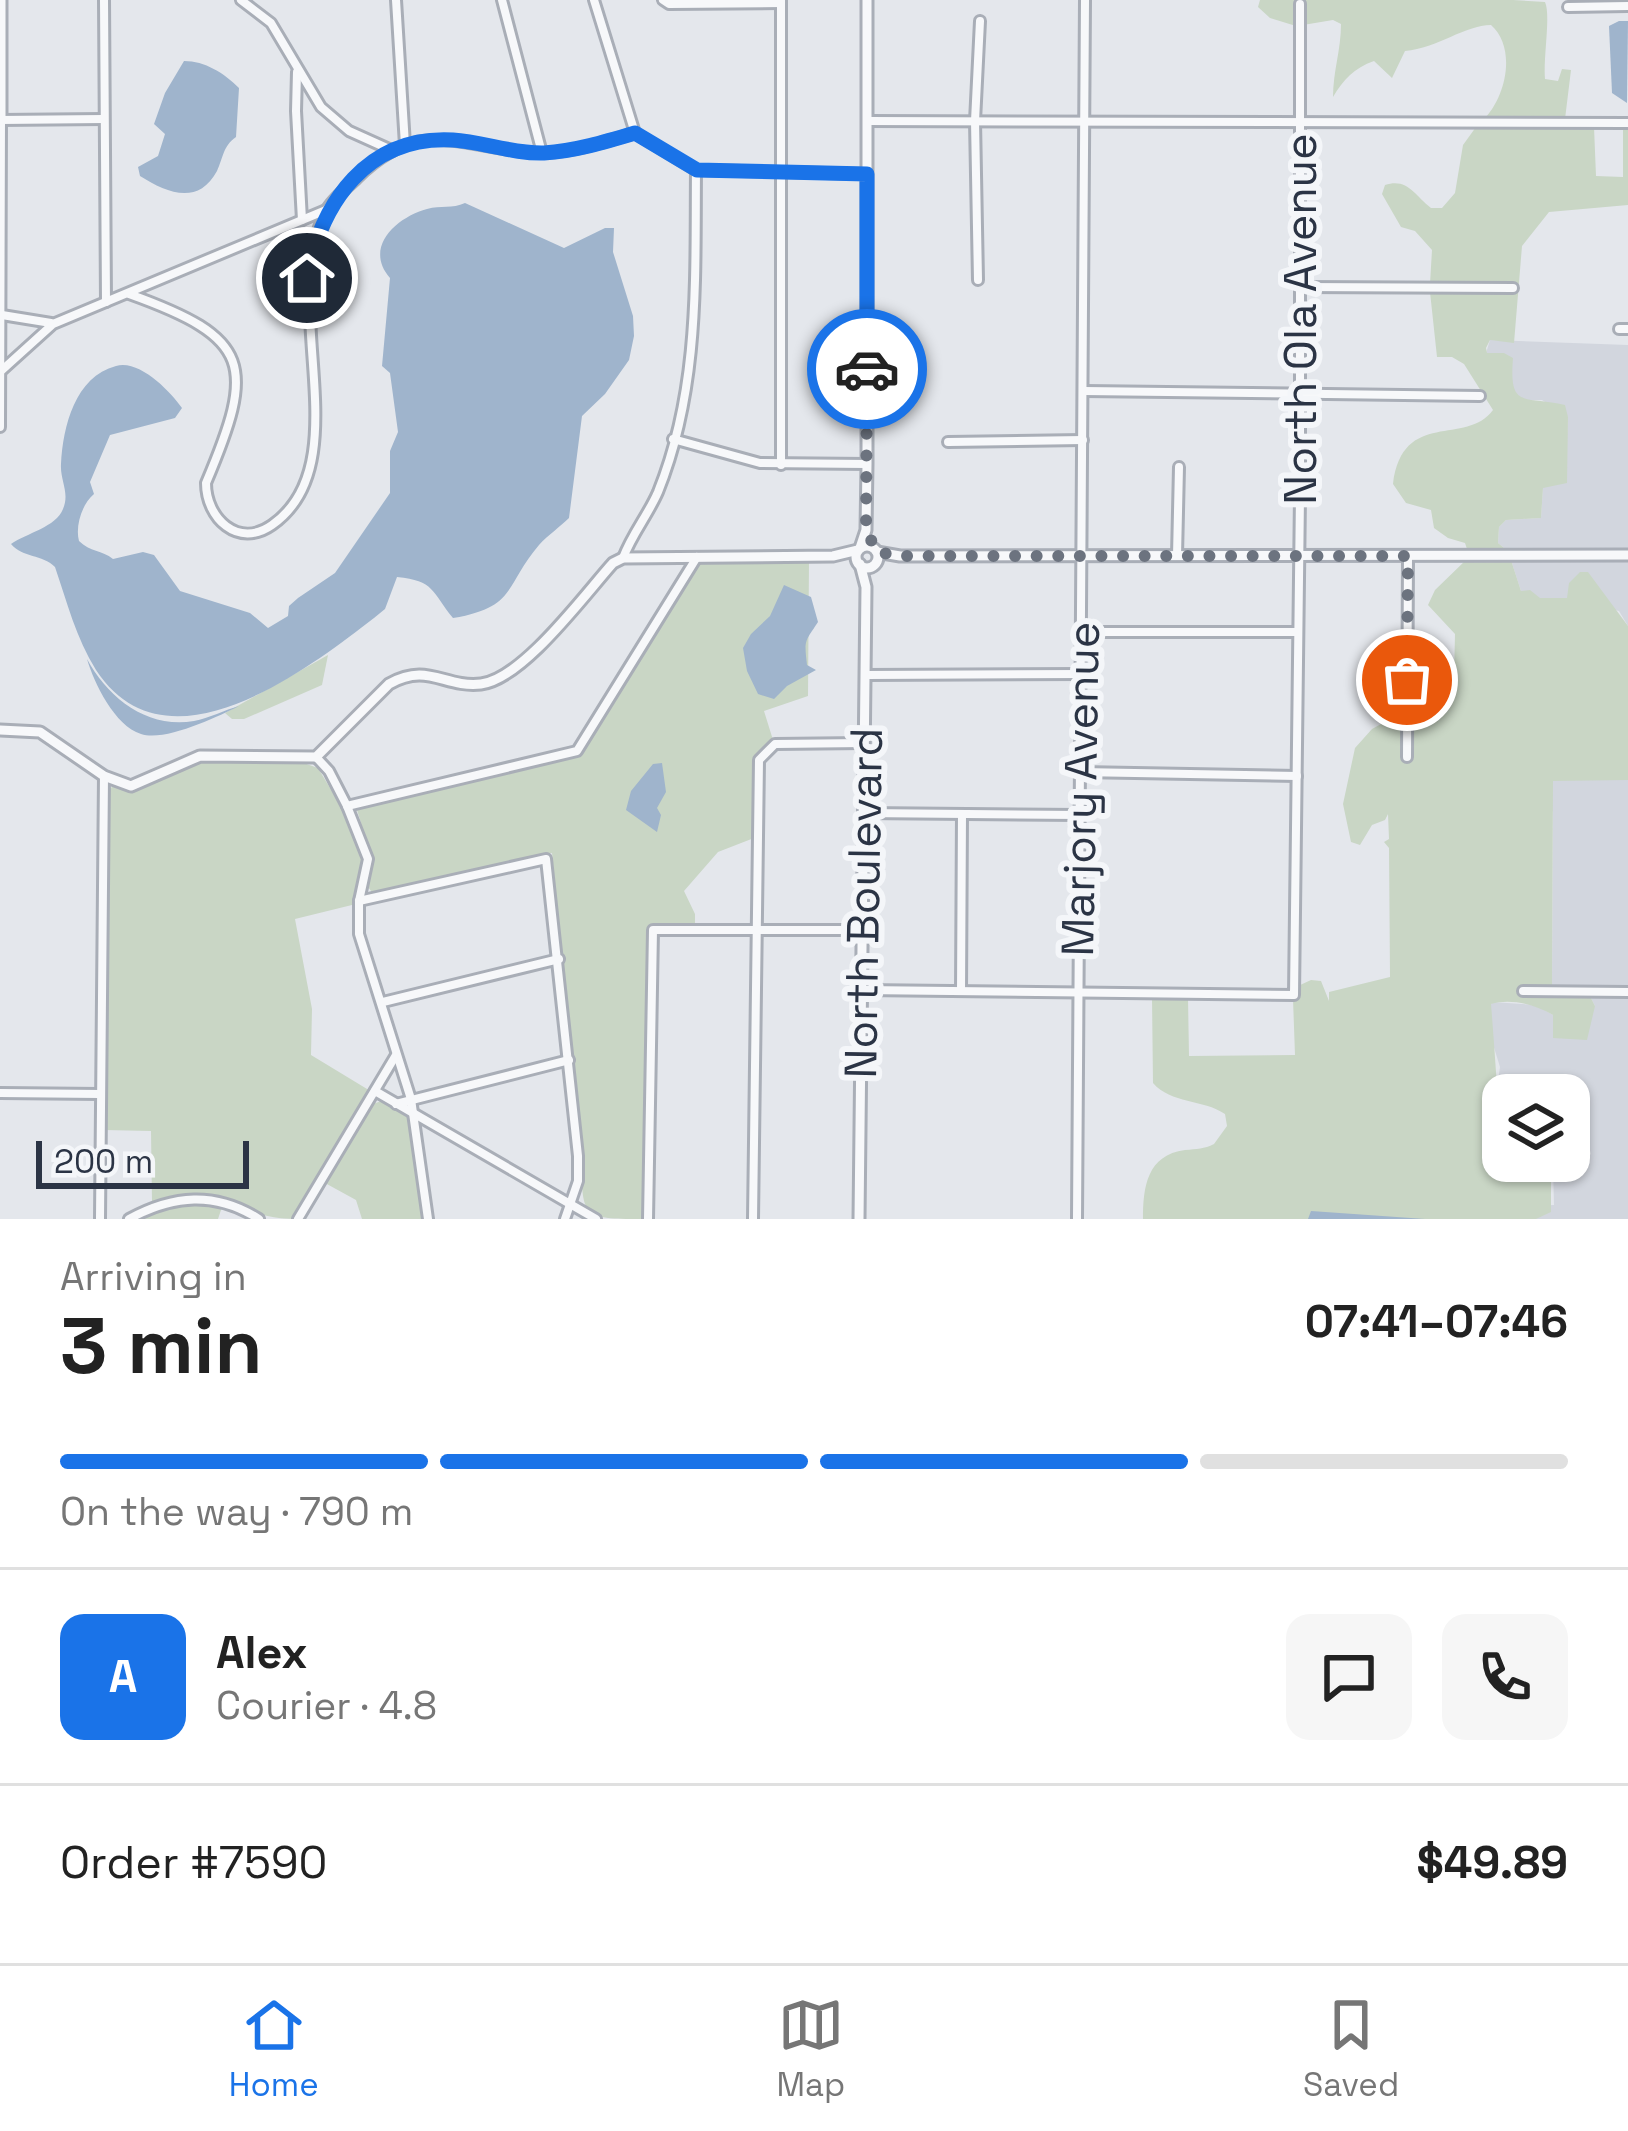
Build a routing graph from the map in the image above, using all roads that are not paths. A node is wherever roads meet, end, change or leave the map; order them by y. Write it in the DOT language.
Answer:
graph roads {
  1 [pos="1,0"];
  2 [pos="104,0"];
  3 [pos="241,0"];
  4 [pos="396,0"];
  5 [pos="502,0"];
  6 [pos="594,0"];
  7 [pos="663,0"];
  8 [pos="867,0"];
  9 [pos="1085,0"];
  10 [pos="781,2"];
  11 [pos="1300,4"];
  12 [pos="1628,6"];
  13 [pos="1568,7"];
  14 [pos="980,21"];
  15 [pos="298,71"];
  16 [pos="104,119"];
  17 [pos="1,120"];
  18 [pos="867,121"];
  19 [pos="975,121"];
  20 [pos="1085,121"];
  21 [pos="1300,122"];
  22 [pos="1628,123"];
  23 [pos="635,133"];
  24 [pos="405,145"];
  25 [pos="389,148"];
  26 [pos="542,153"];
  27 [pos="697,170"];
  28 [pos="781,174"];
  29 [pos="867,174"];
  30 [pos="327,210"];
  31 [pos="302,220"];
  32 [pos="978,280"];
  33 [pos="1300,287"];
  34 [pos="1513,288"];
  35 [pos="129,293"];
  36 [pos="106,302"];
  37 [pos="2,315"];
  38 [pos="53,324"];
  39 [pos="2,370"];
  40 [pos="1084,391"];
  41 [pos="1299,395"];
  42 [pos="1480,395"];
  43 [pos="0,427"];
  44 [pos="673,439"];
  45 [pos="1084,440"];
  46 [pos="948,442"];
  47 [pos="867,464"];
  48 [pos="781,465"];
  49 [pos="1179,467"];
  50 [pos="866,530"];
  51 [pos="859,556"];
  52 [pos="1082,556"];
  53 [pos="1177,556"];
  54 [pos="1299,556"];
  55 [pos="1408,556"];
  56 [pos="1626,556"];
  57 [pos="697,557"];
  58 [pos="875,557"];
  59 [pos="623,558"];
  60 [pos="866,587"];
  61 [pos="1083,632"];
  62 [pos="1298,632"];
  63 [pos="1082,674"];
  64 [pos="866,675"];
  65 [pos="0,730"];
  66 [pos="864,743"];
  67 [pos="316,757"];
  68 [pos="1407,757"];
  69 [pos="1080,772"];
  70 [pos="104,776"];
  71 [pos="1297,776"];
  72 [pos="346,806"];
  73 [pos="864,813"];
  74 [pos="962,814"];
  75 [pos="1079,814"];
  76 [pos="359,901"];
  77 [pos="757,929"];
  78 [pos="862,930"];
  79 [pos="559,959"];
  80 [pos="862,990"];
  81 [pos="961,991"];
  82 [pos="1523,991"];
  83 [pos="1078,992"];
  84 [pos="1628,992"];
  85 [pos="383,1002"];
  86 [pos="397,1053"];
  87 [pos="569,1060"];
  88 [pos="375,1091"];
  89 [pos="0,1093"];
  90 [pos="100,1094"];
  91 [pos="411,1100"];
  92 [pos="396,1103"];
  93 [pos="415,1114"];
  94 [pos="570,1204"];
  95 [pos="100,1219"];
  96 [pos="129,1219"];
  97 [pos="259,1219"];
  98 [pos="298,1219"];
  99 [pos="428,1219"];
  100 [pos="565,1219"];
  101 [pos="596,1219"];
  102 [pos="648,1219"];
  103 [pos="753,1219"];
  104 [pos="859,1219"];
  105 [pos="1077,1219"];
  1 -- 17 [label="street"];
  2 -- 16 [label="street"];
  3 -- 15 [label="street"];
  4 -- 24 [label="street"];
  5 -- 26 [label="street"];
  6 -- 23 [label="street"];
  7 -- 10 [label="street"];
  8 -- 18 [label="street"];
  9 -- 20 [label="street, Marjory Avenue"];
  10 -- 28 [label="street"];
  11 -- 21 [label="street, North Ola Avenue"];
  12 -- 13 [label="street"];
  14 -- 19 [label="street"];
  15 -- 25 [label="street"];
  15 -- 31 [label="street"];
  16 -- 17 [label="street"];
  16 -- 36 [label="street"];
  17 -- 37 [label="street"];
  18 -- 19 [label="street"];
  18 -- 29 [label="street"];
  19 -- 20 [label="street"];
  19 -- 32 [label="street"];
  20 -- 21 [label="street"];
  20 -- 40 [label="street, Marjory Avenue"];
  21 -- 22 [label="street"];
  21 -- 33 [label="street, North Ola Avenue"];
  23 -- 26 [label="street"];
  23 -- 27 [label="street"];
  24 -- 25 [label="street"];
  24 -- 26 [label="street"];
  25 -- 30 [label="street"];
  27 -- 28 [label="street"];
  27 -- 44 [label="street"];
  28 -- 29 [label="street"];
  28 -- 48 [label="street"];
  29 -- 47 [label="street"];
  30 -- 31 [label="street"];
  30 -- 35 [label="street"];
  31 -- 35 [label="street"];
  33 -- 34 [label="street"];
  33 -- 41 [label="street, North Ola Avenue"];
  35 -- 36 [label="street"];
  36 -- 38 [label="street"];
  37 -- 38 [label="street"];
  37 -- 39 [label="street"];
  38 -- 39 [label="street"];
  39 -- 43 [label="street"];
  40 -- 41 [label="street"];
  40 -- 45 [label="street, Marjory Avenue"];
  41 -- 42 [label="street"];
  41 -- 54 [label="street, North Ola Avenue"];
  44 -- 48 [label="street"];
  44 -- 59 [label="street"];
  45 -- 46 [label="street"];
  45 -- 52 [label="street, Marjory Avenue"];
  47 -- 48 [label="street"];
  47 -- 50 [label="street"];
  49 -- 53 [label="street"];
  50 -- 51 [label="street"];
  50 -- 58 [label="street"];
  51 -- 57 [label="street"];
  51 -- 58 [label="street"];
  51 -- 58 [label="street"];
  51 -- 60 [label="street, North Boulevard"];
  52 -- 53 [label="street"];
  52 -- 58 [label="street"];
  52 -- 61 [label="street, Marjory Avenue"];
  53 -- 54 [label="street"];
  54 -- 55 [label="street"];
  54 -- 62 [label="street, North Ola Avenue"];
  55 -- 56 [label="street"];
  55 -- 68 [label="street"];
  57 -- 59 [label="street"];
  57 -- 72 [label="street"];
  58 -- 60 [label="street, North Boulevard"];
  59 -- 67 [label="street"];
  60 -- 64 [label="street, North Boulevard"];
  61 -- 62 [label="street"];
  61 -- 63 [label="street, Marjory Avenue"];
  62 -- 71 [label="street, North Ola Avenue"];
  63 -- 64 [label="street"];
  63 -- 69 [label="street, Marjory Avenue"];
  64 -- 66 [label="street, North Boulevard"];
  65 -- 70 [label="street"];
  66 -- 73 [label="street, North Boulevard"];
  66 -- 77 [label="street"];
  67 -- 70 [label="street"];
  67 -- 72 [label="street"];
  69 -- 71 [label="street"];
  69 -- 75 [label="street, Marjory Avenue"];
  70 -- 90 [label="street"];
  71 -- 83 [label="street, North Ola Avenue"];
  72 -- 76 [label="street"];
  73 -- 74 [label="street"];
  73 -- 78 [label="street, North Boulevard"];
  74 -- 75 [label="street"];
  74 -- 81 [label="street"];
  75 -- 83 [label="street, Marjory Avenue"];
  76 -- 79 [label="street"];
  76 -- 85 [label="street"];
  77 -- 78 [label="street"];
  77 -- 102 [label="street"];
  77 -- 103 [label="street"];
  78 -- 80 [label="street, North Boulevard"];
  79 -- 85 [label="street"];
  79 -- 87 [label="street"];
  80 -- 81 [label="street"];
  80 -- 104 [label="street, North Boulevard"];
  81 -- 83 [label="street"];
  82 -- 84 [label="street"];
  83 -- 105 [label="street, Marjory Avenue"];
  85 -- 86 [label="street"];
  86 -- 88 [label="street"];
  86 -- 91 [label="street"];
  87 -- 91 [label="street"];
  87 -- 94 [label="street"];
  88 -- 92 [label="street"];
  88 -- 98 [label="street"];
  89 -- 90 [label="street"];
  90 -- 95 [label="street"];
  91 -- 92 [label="street"];
  91 -- 93 [label="street"];
  92 -- 93 [label="street"];
  93 -- 94 [label="street"];
  93 -- 99 [label="street"];
  94 -- 100 [label="street"];
  94 -- 101 [label="street"];
  96 -- 97 [label="street"];
}
